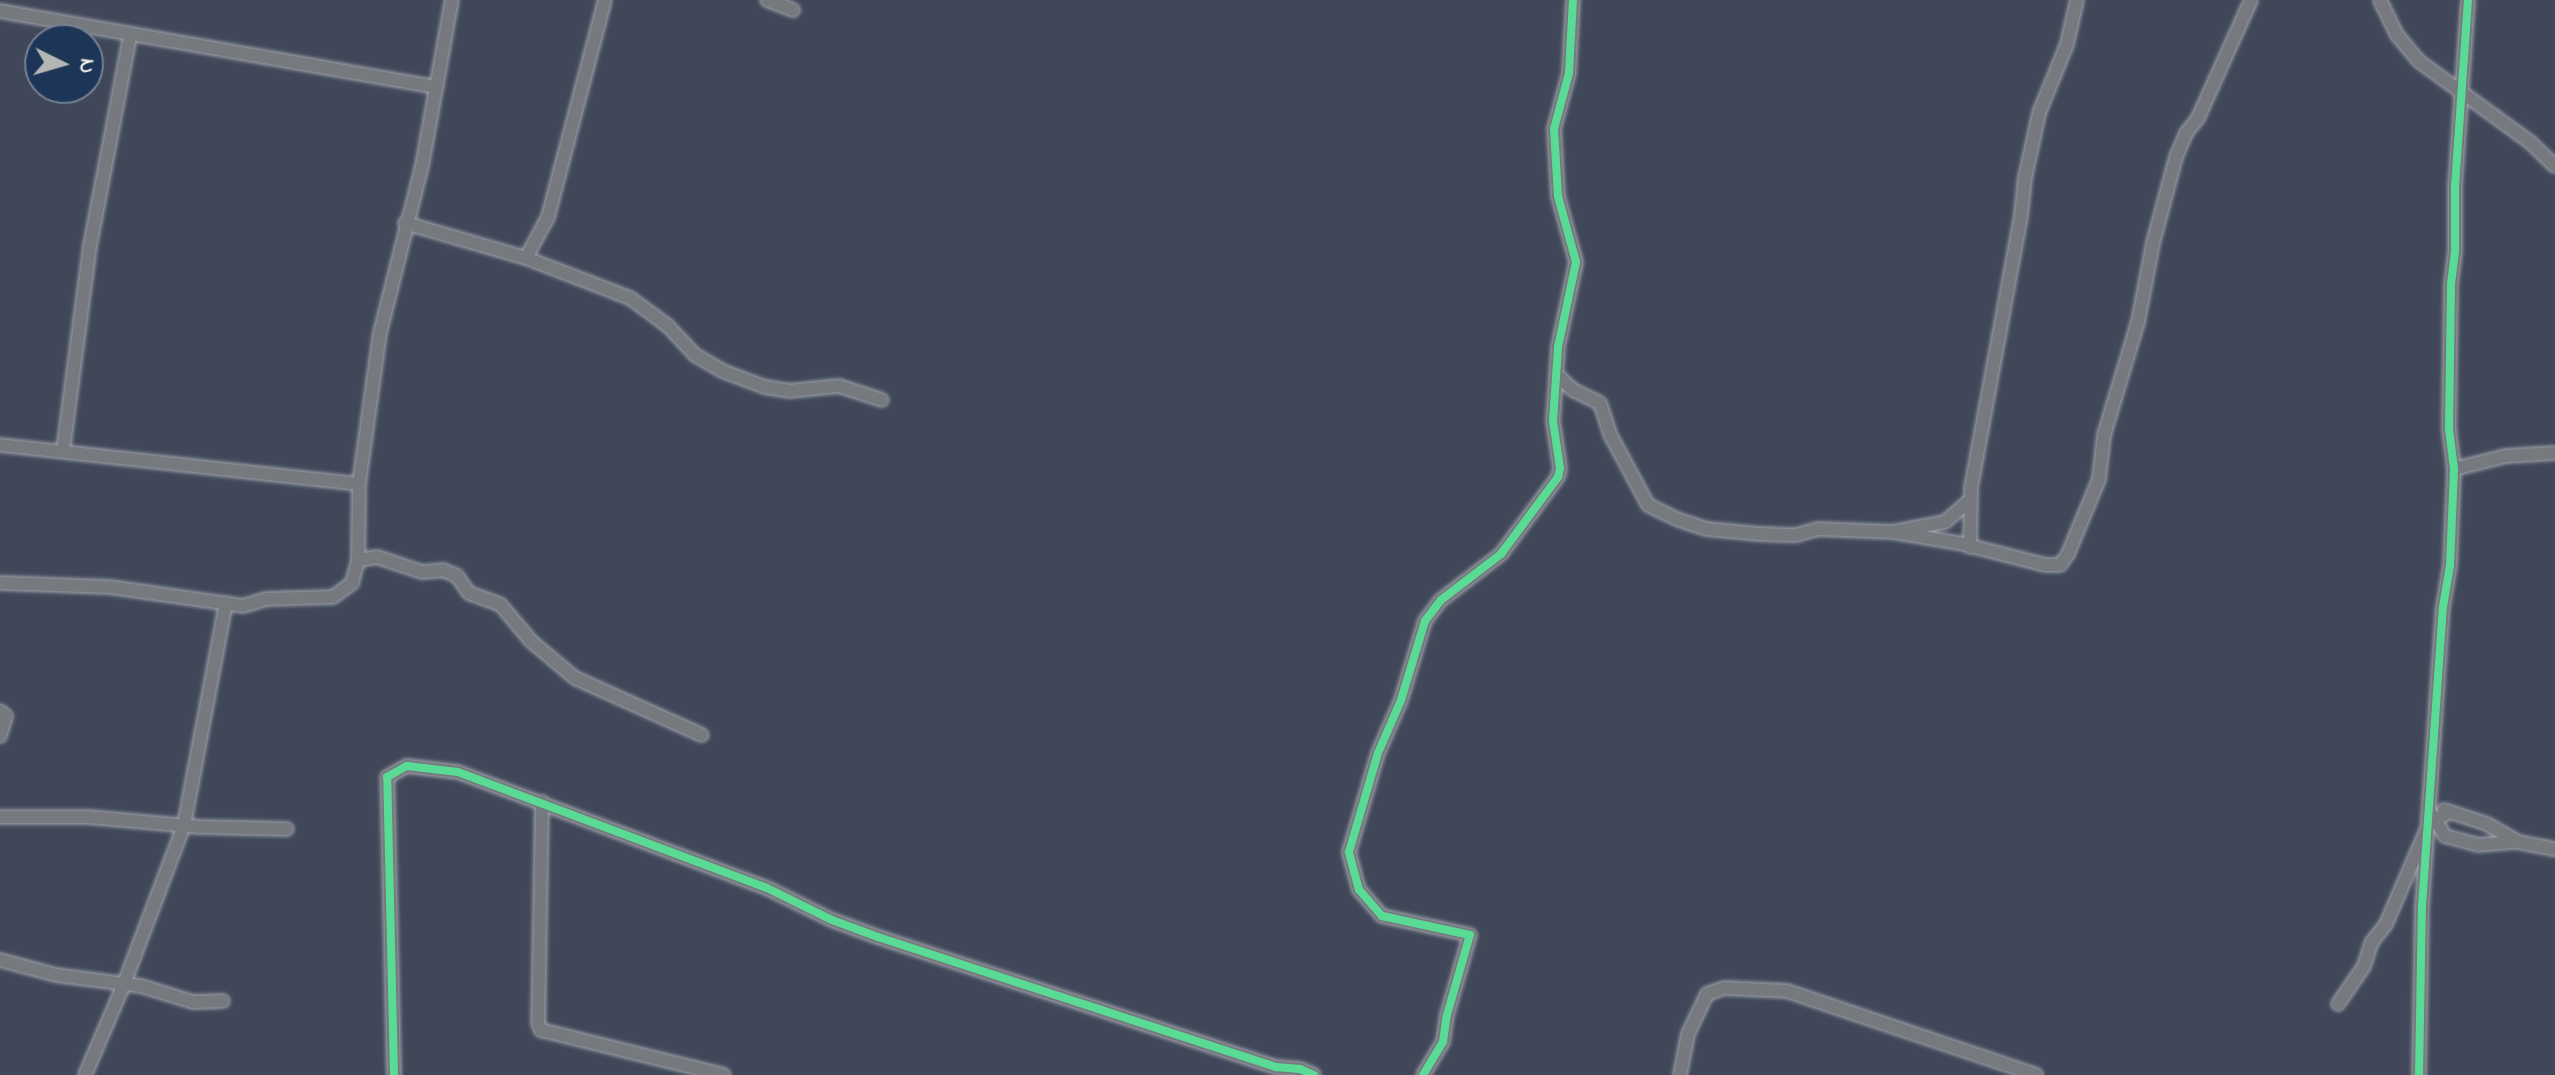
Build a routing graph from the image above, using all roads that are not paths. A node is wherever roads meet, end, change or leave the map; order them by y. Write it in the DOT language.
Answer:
graph roads {
  1 [pos="452,0"];
  2 [pos="605,0"];
  3 [pos="767,0"];
  4 [pos="1573,0"];
  5 [pos="2077,0"];
  6 [pos="2251,0"];
  7 [pos="2380,0"];
  8 [pos="2468,0"];
  9 [pos="793,10"];
  10 [pos="0,11"];
  11 [pos="130,36"];
  12 [pos="436,87"];
  13 [pos="2462,92"];
  14 [pos="2555,166"];
  15 [pos="405,223"];
  16 [pos="526,258"];
  17 [pos="1557,375"];
  18 [pos="882,400"];
  19 [pos="0,445"];
  20 [pos="63,451"];
  21 [pos="2555,453"];
  22 [pos="2454,469"];
  23 [pos="359,484"];
  24 [pos="1970,500"];
  25 [pos="1893,532"];
  26 [pos="1970,547"];
  27 [pos="358,560"];
  28 [pos="0,583"];
  29 [pos="226,603"];
  30 [pos="0,711"];
  31 [pos="702,735"];
  32 [pos="0,736"];
  33 [pos="2432,794"];
  34 [pos="542,802"];
  35 [pos="2449,812"];
  36 [pos="0,817"];
  37 [pos="2432,819"];
  38 [pos="184,825"];
  39 [pos="287,829"];
  40 [pos="2445,836"];
  41 [pos="2518,842"];
  42 [pos="2428,843"];
  43 [pos="2555,849"];
  44 [pos="0,960"];
  45 [pos="124,984"];
  46 [pos="223,1001"];
  47 [pos="2338,1004"];
  48 [pos="85,1075"];
  49 [pos="394,1075"];
  50 [pos="724,1075"];
  51 [pos="1314,1075"];
  52 [pos="1423,1075"];
  53 [pos="1680,1075"];
  54 [pos="2036,1075"];
  55 [pos="2419,1075"];
  1 -- 12 [label="street"];
  2 -- 16 [label="street"];
  3 -- 9 [label="street"];
  4 -- 17 [label="street"];
  5 -- 24 [label="street"];
  6 -- 26 [label="street"];
  7 -- 13 [label="street"];
  8 -- 13 [label="street"];
  10 -- 11 [label="street"];
  11 -- 12 [label="street"];
  11 -- 20 [label="street"];
  12 -- 15 [label="street"];
  13 -- 14 [label="street"];
  13 -- 22 [label="street"];
  15 -- 16 [label="street"];
  15 -- 23 [label="street"];
  16 -- 18 [label="street"];
  17 -- 25 [label="street"];
  17 -- 52 [label="street"];
  19 -- 20 [label="street"];
  20 -- 23 [label="street"];
  21 -- 22 [label="street"];
  22 -- 33 [label="street"];
  23 -- 27 [label="street"];
  24 -- 25 [label="street"];
  24 -- 26 [label="street"];
  25 -- 26 [label="street"];
  27 -- 29 [label="street"];
  27 -- 31 [label="street"];
  28 -- 29 [label="street"];
  29 -- 38 [label="street"];
  30 -- 32 [label="street"];
  33 -- 35 [label="street"];
  33 -- 37 [label="street"];
  34 -- 49 [label="street"];
  34 -- 50 [label="street"];
  34 -- 51 [label="street"];
  35 -- 37 [label="street"];
  35 -- 41 [label="street"];
  36 -- 38 [label="street"];
  37 -- 40 [label="street"];
  37 -- 42 [label="street"];
  37 -- 47 [label="street"];
  38 -- 39 [label="street"];
  38 -- 45 [label="street"];
  40 -- 41 [label="street"];
  40 -- 42 [label="street"];
  41 -- 43 [label="street"];
  42 -- 55 [label="street"];
  44 -- 45 [label="street"];
  45 -- 46 [label="street"];
  45 -- 48 [label="street"];
  53 -- 54 [label="street"];
}
